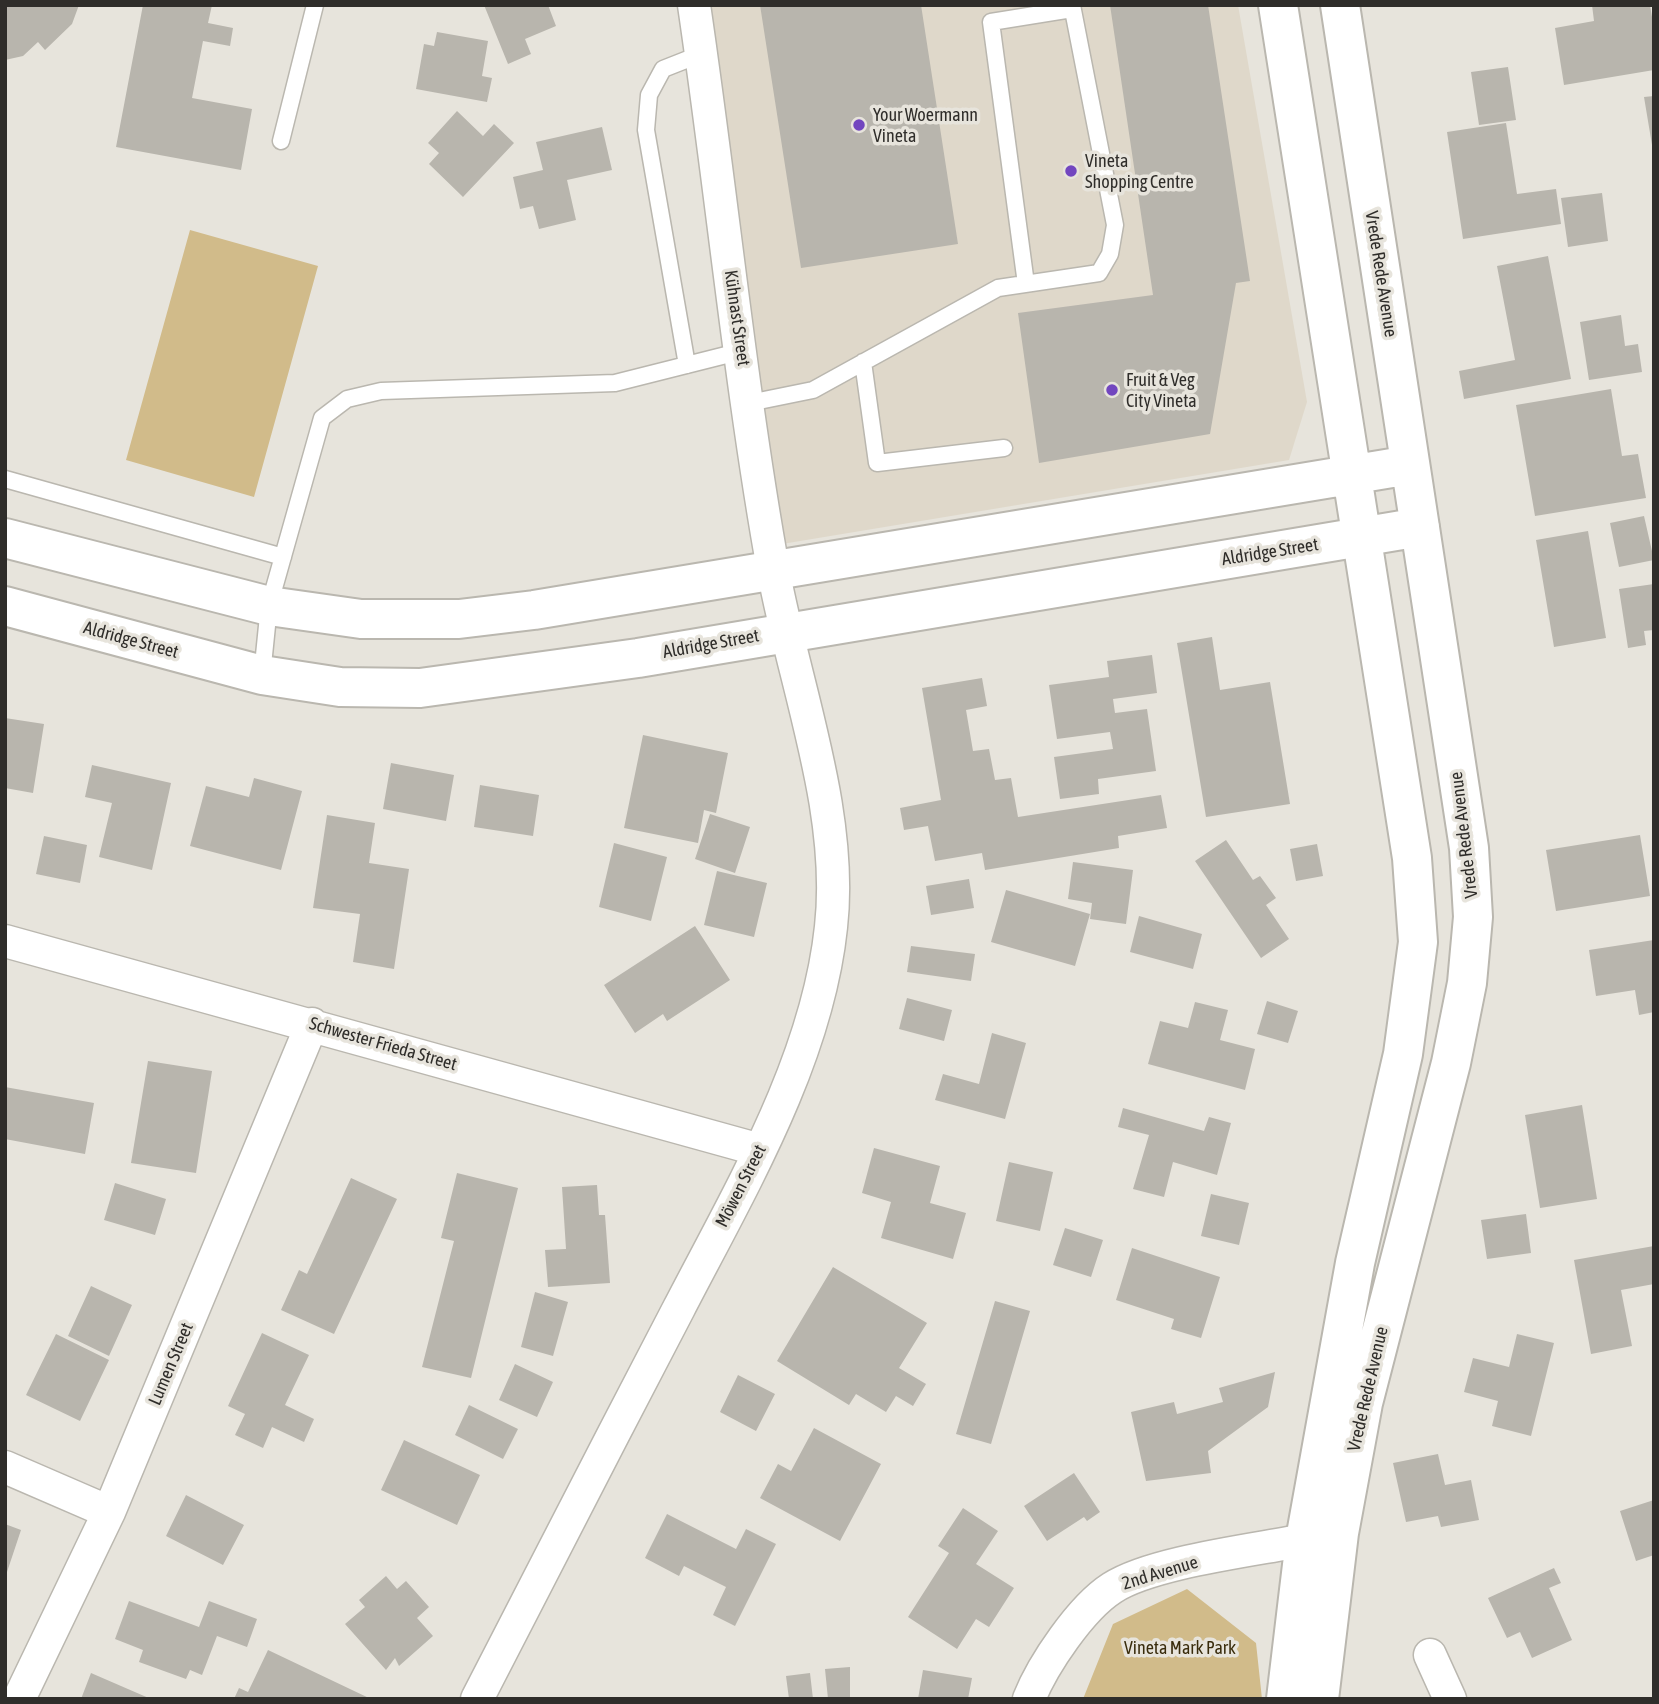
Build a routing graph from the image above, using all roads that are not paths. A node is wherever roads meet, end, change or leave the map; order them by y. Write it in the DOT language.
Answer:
graph roads {
  1 [pos="316,5"];
  2 [pos="694,5"];
  3 [pos="1278,5"];
  4 [pos="1340,5"];
  5 [pos="1072,7"];
  6 [pos="701,54"];
  7 [pos="281,141"];
  8 [pos="1026,284"];
  9 [pos="742,351"];
  10 [pos="863,362"];
  11 [pos="687,365"];
  12 [pos="749,404"];
  13 [pos="1004,448"];
  14 [pos="1410,465"];
  15 [pos="1350,475"];
  16 [pos="5,479"];
  17 [pos="1420,527"];
  18 [pos="5,538"];
  19 [pos="1360,538"];
  20 [pos="282,557"];
  21 [pos="773,570"];
  22 [pos="5,606"];
  23 [pos="269,606"];
  24 [pos="785,631"];
  25 [pos="262,675"];
  26 [pos="5,942"];
  27 [pos="312,1024"];
  28 [pos="1404,1054"];
  29 [pos="1451,1063"];
  30 [pos="760,1150"];
  31 [pos="5,1467"];
  32 [pos="109,1512"];
  33 [pos="1304,1540"];
  34 [pos="1430,1655"];
  35 [pos="19,1699"];
  36 [pos="477,1699"];
  37 [pos="1029,1699"];
  38 [pos="1286,1699"];
  39 [pos="1319,1699"];
  40 [pos="1450,1699"];
  1 -- 7 [label="lane"];
  2 -- 6 [label="street, Kühnast Street"];
  3 -- 15 [label="street, Vrede Rede Avenue"];
  4 -- 14 [label="street, Vrede Rede Avenue"];
  5 -- 8 [label="lane"];
  5 -- 8 [label="lane"];
  6 -- 9 [label="street, Kühnast Street"];
  6 -- 11 [label="lane"];
  8 -- 10 [label="lane"];
  9 -- 11 [label="lane"];
  9 -- 12 [label="street, Kühnast Street"];
  10 -- 12 [label="lane"];
  10 -- 13 [label="lane"];
  11 -- 20 [label="lane"];
  12 -- 21 [label="street, Kühnast Street"];
  14 -- 15 [label="street"];
  14 -- 17 [label="street, Vrede Rede Avenue"];
  15 -- 19 [label="street, Vrede Rede Avenue"];
  15 -- 21 [label="street"];
  16 -- 20 [label="lane"];
  17 -- 19 [label="street, Aldridge Street"];
  17 -- 29 [label="street, Vrede Rede Avenue"];
  18 -- 23 [label="street"];
  19 -- 24 [label="street, Aldridge Street"];
  19 -- 28 [label="street, Vrede Rede Avenue"];
  20 -- 23 [label="lane"];
  21 -- 23 [label="street"];
  21 -- 24 [label="street, Kühnast Street"];
  22 -- 25 [label="street, Aldridge Street"];
  23 -- 25 [label="lane"];
  24 -- 25 [label="street, Aldridge Street"];
  24 -- 30 [label="street, Möwen Street"];
  26 -- 27 [label="street, Schwester Frieda Street"];
  27 -- 30 [label="street, Schwester Frieda Street"];
  27 -- 32 [label="street, Lumen Street"];
  28 -- 29 [label="street"];
  28 -- 33 [label="street, Vrede Rede Avenue"];
  29 -- 39 [label="street, Vrede Rede Avenue"];
  30 -- 36 [label="street, Möwen Street"];
  31 -- 32 [label="street"];
  32 -- 35 [label="street, Lumen Street"];
  33 -- 37 [label="street, 2nd Avenue"];
  33 -- 38 [label="street, Vrede Rede Avenue"];
  34 -- 40 [label="street"];
}
